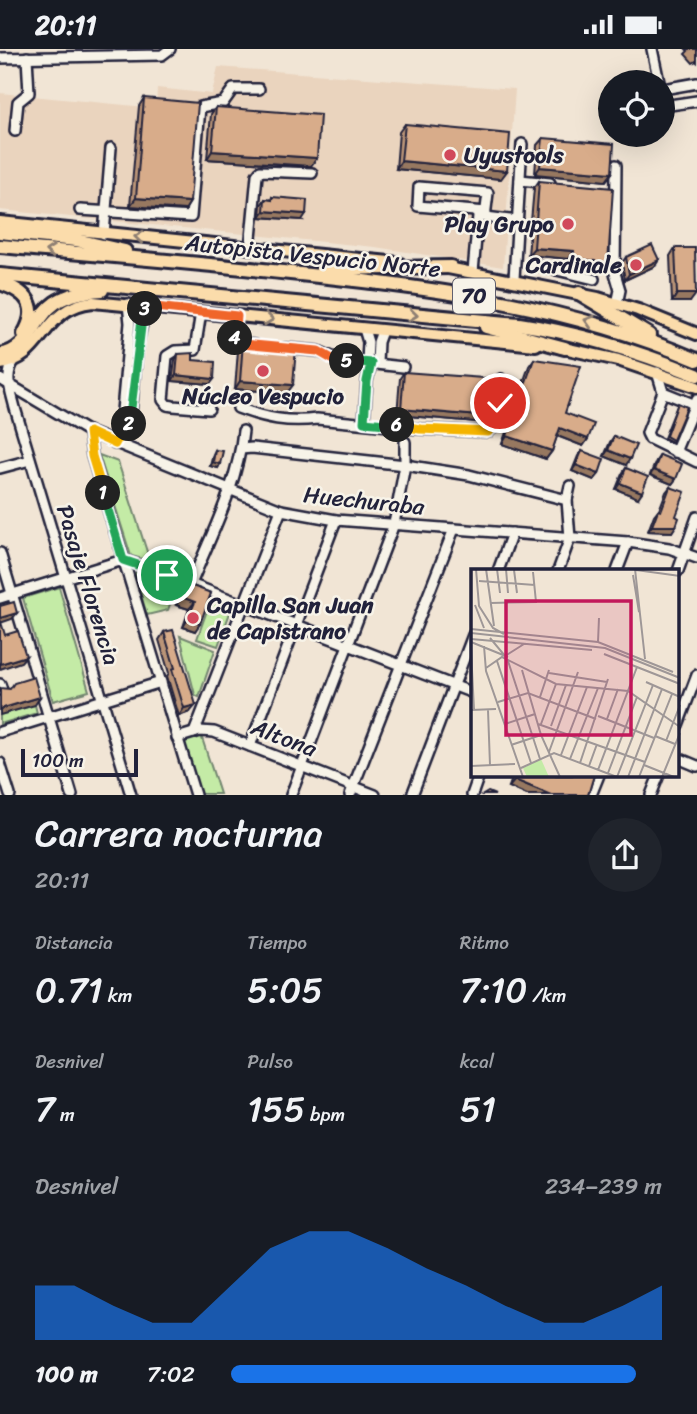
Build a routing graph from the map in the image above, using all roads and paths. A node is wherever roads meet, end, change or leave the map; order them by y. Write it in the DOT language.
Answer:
graph roads {
  1 [pos="652,49"];
  2 [pos="170,50"];
  3 [pos="27,57"];
  4 [pos="0,58"];
  5 [pos="656,70"];
  6 [pos="697,83"];
  7 [pos="675,87"];
  8 [pos="259,89"];
  9 [pos="697,101"];
  10 [pos="675,106"];
  11 [pos="15,131"];
  12 [pos="523,144"];
  13 [pos="111,148"];
  14 [pos="616,165"];
  15 [pos="312,173"];
  16 [pos="520,180"];
  17 [pos="561,184"];
  18 [pos="602,187"];
  19 [pos="616,188"];
  20 [pos="80,210"];
  21 [pos="106,212"];
  22 [pos="486,215"];
  23 [pos="518,221"];
  24 [pos="0,222"];
  25 [pos="0,232"];
  26 [pos="104,234"];
  27 [pos="0,246"];
  28 [pos="250,249"];
  29 [pos="167,261"];
  30 [pos="532,264"];
  31 [pos="451,267"];
  32 [pos="265,270"];
  33 [pos="473,272"];
  34 [pos="575,274"];
  35 [pos="0,275"];
  36 [pos="514,279"];
  37 [pos="594,279"];
  38 [pos="0,283"];
  39 [pos="134,287"];
  40 [pos="574,292"];
  41 [pos="617,303"];
  42 [pos="128,304"];
  43 [pos="146,306"];
  44 [pos="201,312"];
  45 [pos="237,316"];
  46 [pos="462,320"];
  47 [pos="365,329"];
  48 [pos="382,331"];
  49 [pos="697,334"];
  50 [pos="267,346"];
  51 [pos="0,347"];
  52 [pos="280,348"];
  53 [pos="565,348"];
  54 [pos="677,351"];
  55 [pos="0,355"];
  56 [pos="697,360"];
  57 [pos="14,361"];
  58 [pos="372,363"];
  59 [pos="0,364"];
  60 [pos="403,367"];
  61 [pos="657,372"];
  62 [pos="697,375"];
  63 [pos="0,379"];
  64 [pos="501,379"];
  65 [pos="9,386"];
  66 [pos="697,387"];
  67 [pos="663,393"];
  68 [pos="695,401"];
  69 [pos="238,408"];
  70 [pos="209,409"];
  71 [pos="364,422"];
  72 [pos="124,426"];
  73 [pos="89,432"];
  74 [pos="243,432"];
  75 [pos="404,442"];
  76 [pos="115,444"];
  77 [pos="241,449"];
  78 [pos="675,452"];
  79 [pos="30,460"];
  80 [pos="697,462"];
  81 [pos="405,465"];
  82 [pos="0,468"];
  83 [pos="570,486"];
  84 [pos="229,490"];
  85 [pos="567,501"];
  86 [pos="281,510"];
  87 [pos="697,517"];
  88 [pos="336,520"];
  89 [pos="394,524"];
  90 [pos="454,529"];
  91 [pos="512,533"];
  92 [pos="570,538"];
  93 [pos="628,542"];
  94 [pos="685,552"];
  95 [pos="0,553"];
  96 [pos="697,558"];
  97 [pos="123,560"];
  98 [pos="499,569"];
  99 [pos="559,569"];
  100 [pos="618,569"];
  101 [pos="679,569"];
  102 [pos="66,578"];
  103 [pos="191,584"];
  104 [pos="13,594"];
  105 [pos="0,598"];
  106 [pos="244,604"];
  107 [pos="296,625"];
  108 [pos="471,640"];
  109 [pos="348,645"];
  110 [pos="401,665"];
  111 [pos="697,675"];
  112 [pos="161,682"];
  113 [pos="0,684"];
  114 [pos="454,686"];
  115 [pos="0,690"];
  116 [pos="471,692"];
  117 [pos="103,700"];
  118 [pos="50,717"];
  119 [pos="680,720"];
  120 [pos="0,732"];
  121 [pos="194,733"];
  122 [pos="177,738"];
  123 [pos="250,746"];
  124 [pos="680,759"];
  125 [pos="0,763"];
  126 [pos="302,766"];
  127 [pos="697,766"];
  128 [pos="478,777"];
  129 [pos="598,777"];
  130 [pos="658,777"];
  131 [pos="352,790"];
  132 [pos="10,795"];
  133 [pos="72,795"];
  134 [pos="131,795"];
  135 [pos="195,795"];
  136 [pos="290,795"];
  137 [pos="376,795"];
  138 [pos="412,795"];
  139 [pos="472,795"];
  140 [pos="591,795"];
  141 [pos="651,795"];
  1 -- 5 [label="street"];
  2 -- 3 [label="street"];
  3 -- 4 [label="street"];
  3 -- 11 [label="street"];
  6 -- 7 [label="street"];
  8 -- 21 [label="street"];
  9 -- 10 [label="street"];
  12 -- 16 [label="street"];
  13 -- 21 [label="street"];
  14 -- 19 [label="street"];
  15 -- 28 [label="street"];
  16 -- 17 [label="street"];
  16 -- 23 [label="street"];
  18 -- 19 [label="street"];
  19 -- 41 [label="street"];
  20 -- 21 [label="street"];
  21 -- 26 [label="street"];
  22 -- 22 [label="street"];
  22 -- 23 [label="street"];
  22 -- 33 [label="street"];
  23 -- 36 [label="street"];
  24 -- 26 [label="main road"];
  25 -- 29 [label="highway"];
  28 -- 26 [label="main road, one-way"];
  29 -- 27 [label="highway, Autopista Vespucio Norte / 70, one-way"];
  28 -- 31 [label="main road"];
  29 -- 32 [label="highway, Autopista Vespucio Norte / 70"];
  30 -- 34 [label="street"];
  31 -- 32 [label="highway"];
  31 -- 33 [label="main road"];
  54 -- 32 [label="highway, Autopista Vespucio Norte / 70, one-way"];
  33 -- 36 [label="main road"];
  34 -- 37 [label="street"];
  34 -- 40 [label="street"];
  35 -- 39 [label="highway, 70"];
  36 -- 40 [label="main road"];
  38 -- 51 [label="highway"];
  39 -- 46 [label="highway, 70, one-way"];
  39 -- 55 [label="highway"];
  40 -- 41 [label="main road"];
  40 -- 54 [label="highway"];
  41 -- 49 [label="main road"];
  42 -- 43 [label="main road"];
  42 -- 57 [label="main road"];
  42 -- 72 [label="street"];
  43 -- 44 [label="main road"];
  43 -- 72 [label="street"];
  44 -- 45 [label="main road"];
  44 -- 70 [label="street"];
  45 -- 47 [label="main road, one-way"];
  45 -- 50 [label="street"];
  46 -- 53 [label="highway"];
  46 -- 62 [label="highway, 70"];
  47 -- 48 [label="main road"];
  47 -- 58 [label="street"];
  48 -- 53 [label="main road"];
  48 -- 58 [label="street"];
  52 -- 58 [label="street"];
  53 -- 61 [label="main road"];
  54 -- 56 [label="highway, Autopista Vespucio Norte / 70"];
  57 -- 59 [label="main road"];
  57 -- 65 [label="street"];
  58 -- 60 [label="street"];
  58 -- 71 [label="street"];
  61 -- 66 [label="main road"];
  61 -- 67 [label="street"];
  63 -- 65 [label="street, Huechuraba"];
  64 -- 71 [label="street"];
  65 -- 73 [label="street, Huechuraba"];
  65 -- 79 [label="street, Pasaje Florencia"];
  67 -- 68 [label="street"];
  67 -- 78 [label="street"];
  68 -- 78 [label="street"];
  69 -- 71 [label="street"];
  72 -- 76 [label="street"];
  73 -- 76 [label="street, Huechuraba"];
  73 -- 97 [label="street"];
  74 -- 77 [label="street"];
  75 -- 81 [label="street"];
  76 -- 84 [label="street, Huechuraba"];
  77 -- 81 [label="street"];
  77 -- 84 [label="street"];
  78 -- 80 [label="street"];
  79 -- 82 [label="street"];
  79 -- 102 [label="street, Pasaje Florencia"];
  81 -- 85 [label="street"];
  81 -- 89 [label="street"];
  83 -- 85 [label="street"];
  84 -- 86 [label="street, Huechuraba"];
  84 -- 103 [label="street"];
  85 -- 92 [label="street"];
  86 -- 88 [label="street, Huechuraba"];
  86 -- 106 [label="street"];
  87 -- 94 [label="street"];
  88 -- 89 [label="street, Huechuraba"];
  88 -- 107 [label="street"];
  89 -- 90 [label="street, Huechuraba"];
  89 -- 109 [label="street"];
  90 -- 91 [label="street, Huechuraba"];
  90 -- 110 [label="street"];
  91 -- 92 [label="street, Huechuraba"];
  91 -- 98 [label="street"];
  92 -- 93 [label="street, Huechuraba"];
  92 -- 99 [label="street"];
  93 -- 94 [label="street, Huechuraba"];
  93 -- 100 [label="street"];
  94 -- 96 [label="street, Huechuraba"];
  94 -- 101 [label="street"];
  95 -- 104 [label="street"];
  97 -- 102 [label="street"];
  97 -- 103 [label="street"];
  97 -- 112 [label="street"];
  102 -- 104 [label="street"];
  102 -- 117 [label="street, Pasaje Florencia"];
  103 -- 106 [label="street"];
  104 -- 105 [label="street"];
  104 -- 118 [label="street"];
  106 -- 107 [label="street"];
  106 -- 121 [label="street"];
  107 -- 109 [label="street"];
  107 -- 123 [label="street"];
  108 -- 114 [label="street"];
  109 -- 110 [label="street"];
  109 -- 126 [label="street"];
  110 -- 114 [label="street"];
  110 -- 131 [label="street"];
  111 -- 119 [label="street"];
  112 -- 117 [label="street"];
  112 -- 122 [label="street"];
  113 -- 115 [label="street"];
  114 -- 116 [label="street"];
  114 -- 138 [label="street"];
  117 -- 118 [label="street"];
  117 -- 134 [label="street, Pasaje Florencia"];
  118 -- 120 [label="street"];
  118 -- 133 [label="street"];
  121 -- 122 [label="street, Altona"];
  121 -- 123 [label="street, Altona"];
  122 -- 135 [label="street"];
  123 -- 126 [label="street, Altona"];
  124 -- 127 [label="street"];
  125 -- 132 [label="street"];
  126 -- 131 [label="street, Altona"];
  126 -- 136 [label="street"];
  128 -- 139 [label="street"];
  129 -- 140 [label="street"];
  130 -- 141 [label="street"];
  131 -- 137 [label="street, Altona"];
}
